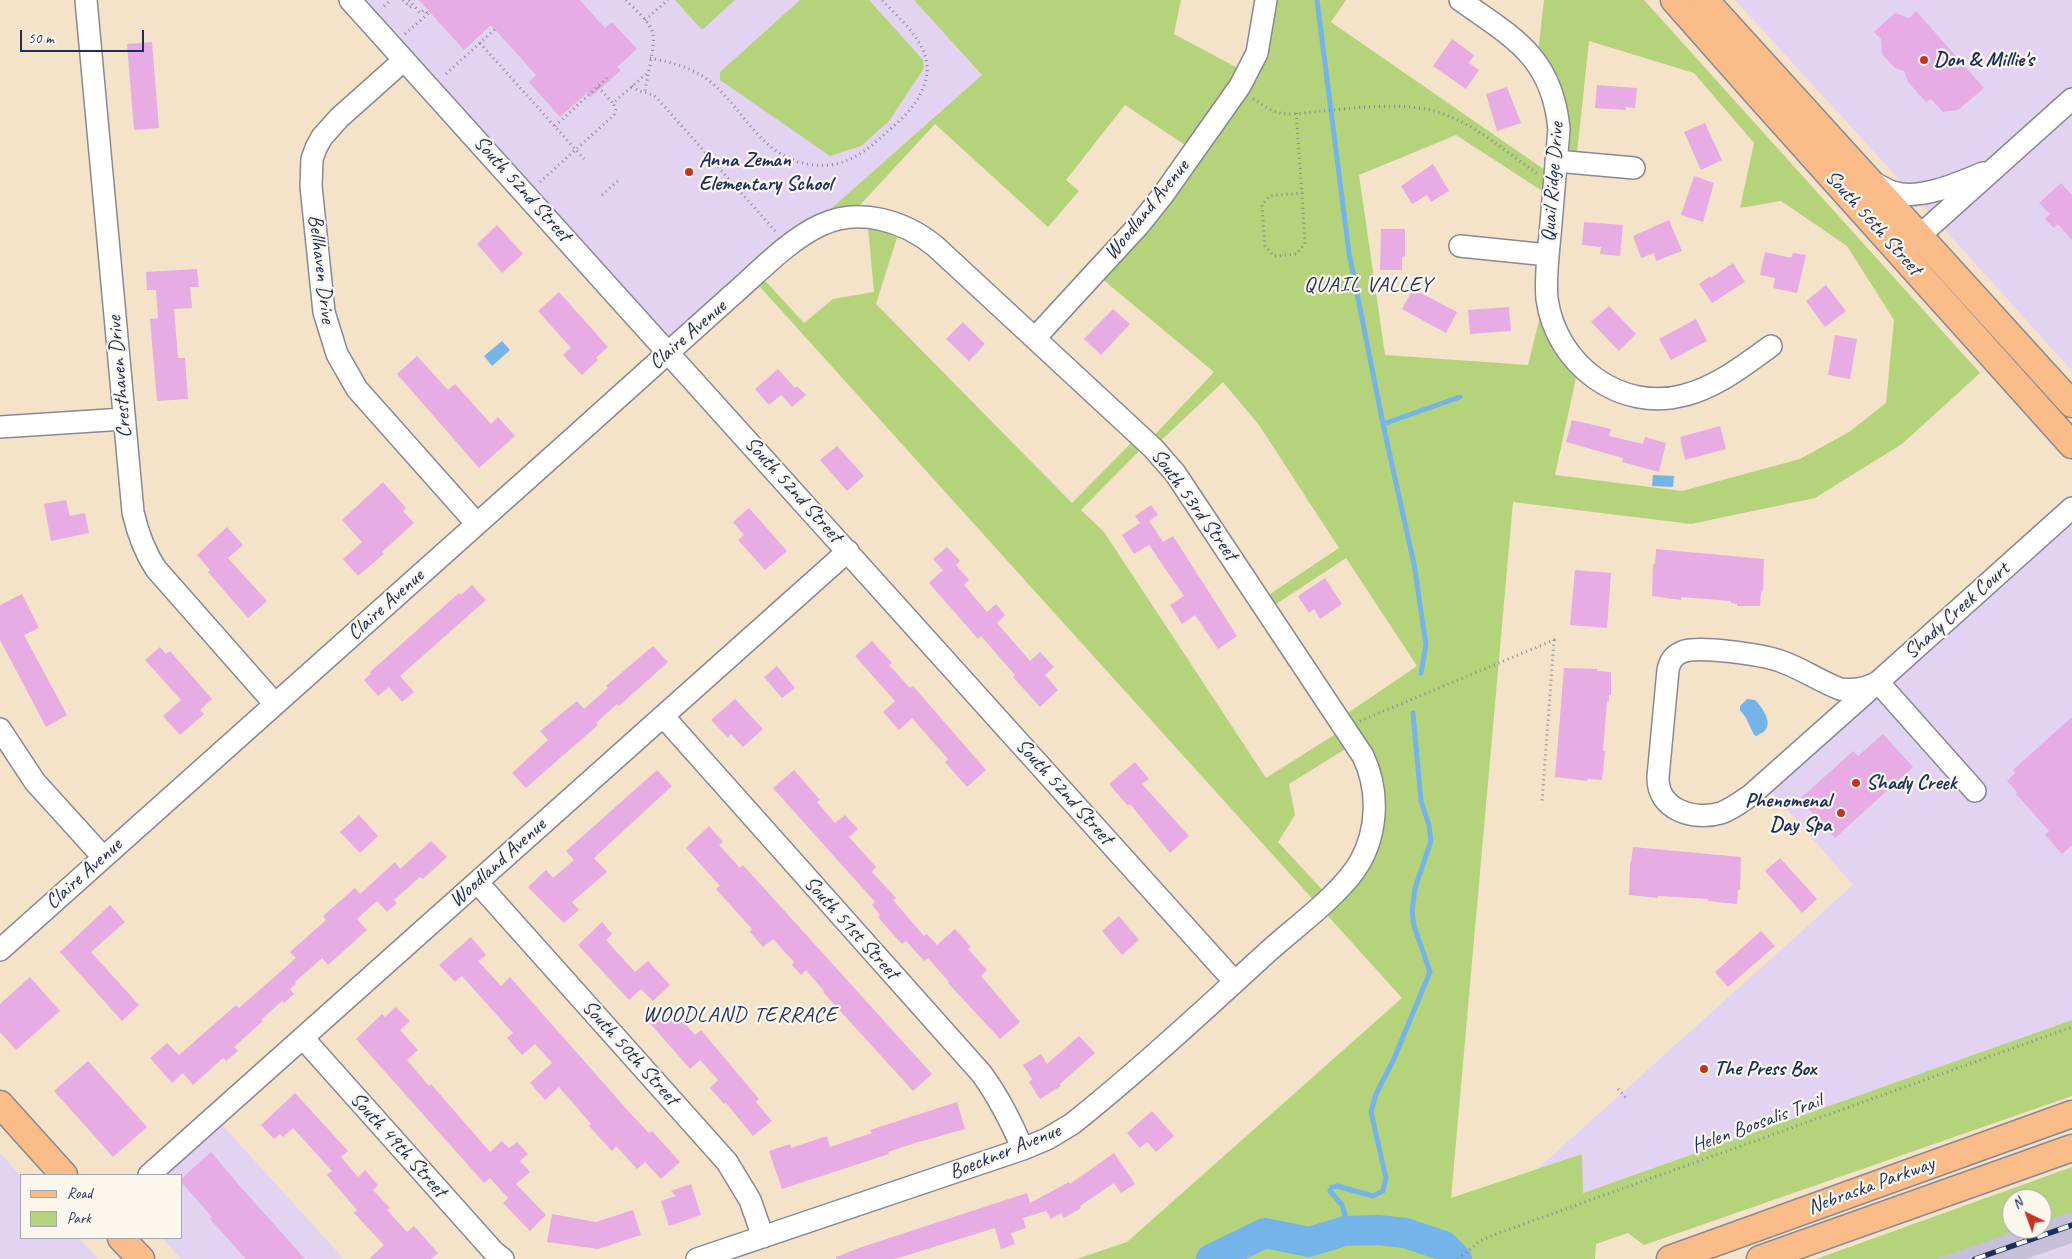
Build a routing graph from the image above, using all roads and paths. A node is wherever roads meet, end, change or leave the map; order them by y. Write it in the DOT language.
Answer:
graph roads {
  1 [pos="86,0"];
  2 [pos="350,0"];
  3 [pos="391,0"];
  4 [pos="403,0"];
  5 [pos="409,0"];
  6 [pos="626,0"];
  7 [pos="668,0"];
  8 [pos="882,0"];
  9 [pos="1266,0"];
  10 [pos="1460,0"];
  11 [pos="1674,0"];
  12 [pos="1705,0"];
  13 [pos="413,4"];
  14 [pos="384,6"];
  15 [pos="645,20"];
  16 [pos="495,30"];
  17 [pos="408,32"];
  18 [pos="480,43"];
  19 [pos="650,58"];
  20 [pos="404,60"];
  21 [pos="647,73"];
  22 [pos="446,74"];
  23 [pos="607,78"];
  24 [pos="632,86"];
  25 [pos="598,87"];
  26 [pos="645,93"];
  27 [pos="1253,99"];
  28 [pos="2072,99"];
  29 [pos="613,103"];
  30 [pos="1296,113"];
  31 [pos="555,126"];
  32 [pos="576,150"];
  33 [pos="584,159"];
  34 [pos="1556,161"];
  35 [pos="1997,167"];
  36 [pos="1634,168"];
  37 [pos="620,179"];
  38 [pos="1869,180"];
  39 [pos="540,182"];
  40 [pos="1554,185"];
  41 [pos="1302,194"];
  42 [pos="602,195"];
  43 [pos="776,232"];
  44 [pos="1920,236"];
  45 [pos="1460,246"];
  46 [pos="1900,253"];
  47 [pos="1548,255"];
  48 [pos="773,260"];
  49 [pos="1035,338"];
  50 [pos="1771,346"];
  51 [pos="669,352"];
  52 [pos="2072,404"];
  53 [pos="124,419"];
  54 [pos="0,428"];
  55 [pos="2072,445"];
  56 [pos="2072,508"];
  57 [pos="477,524"];
  58 [pos="848,551"];
  59 [pos="1878,682"];
  60 [pos="275,704"];
  61 [pos="663,716"];
  62 [pos="1359,721"];
  63 [pos="0,729"];
  64 [pos="1975,791"];
  65 [pos="1542,802"];
  66 [pos="103,857"];
  67 [pos="477,882"];
  68 [pos="1329,897"];
  69 [pos="0,950"];
  70 [pos="1235,982"];
  71 [pos="2072,1027"];
  72 [pos="303,1038"];
  73 [pos="1618,1089"];
  74 [pos="1628,1100"];
  75 [pos="0,1104"];
  76 [pos="2072,1114"];
  77 [pos="2072,1148"];
  78 [pos="1023,1149"];
  79 [pos="63,1174"];
  80 [pos="150,1174"];
  81 [pos="763,1237"];
  82 [pos="122,1239"];
  83 [pos="499,1255"];
  84 [pos="140,1259"];
  85 [pos="697,1259"];
  86 [pos="1458,1259"];
  87 [pos="1670,1259"];
  88 [pos="1760,1259"];
  1 -- 53 [label="street, Cresthaven Drive"];
  2 -- 20 [label="street, South 52nd Street"];
  3 -- 14 [label="path"];
  4 -- 13 [label="path"];
  5 -- 13 [label="path"];
  6 -- 15 [label="path"];
  7 -- 15 [label="path"];
  8 -- 19 [label="path"];
  9 -- 49 [label="street, Woodland Avenue"];
  10 -- 34 [label="street, Quail Ridge Drive"];
  11 -- 46 [label="main road, South 56th Street"];
  12 -- 38 [label="main road, South 56th Street"];
  13 -- 17 [label="path"];
  15 -- 19 [label="path"];
  16 -- 18 [label="path"];
  18 -- 22 [label="path"];
  18 -- 31 [label="path"];
  19 -- 21 [label="path"];
  20 -- 51 [label="street, South 52nd Street"];
  20 -- 57 [label="street, Bellhaven Drive"];
  21 -- 24 [label="path"];
  21 -- 26 [label="path"];
  23 -- 25 [label="path"];
  24 -- 26 [label="path"];
  24 -- 29 [label="path"];
  25 -- 29 [label="path"];
  25 -- 31 [label="path"];
  26 -- 43 [label="path"];
  27 -- 30 [label="path"];
  28 -- 35 [label="street"];
  29 -- 32 [label="path"];
  30 -- 40 [label="path"];
  30 -- 41 [label="path"];
  31 -- 32 [label="path"];
  32 -- 33 [label="path"];
  32 -- 39 [label="path"];
  34 -- 36 [label="street"];
  34 -- 40 [label="street, Quail Ridge Drive"];
  35 -- 38 [label="street"];
  35 -- 44 [label="street"];
  37 -- 42 [label="path"];
  38 -- 44 [label="main road, South 56th Street"];
  40 -- 47 [label="street, Quail Ridge Drive"];
  41 -- 41 [label="path"];
  44 -- 46 [label="street"];
  44 -- 52 [label="main road, South 56th Street"];
  45 -- 47 [label="street"];
  46 -- 55 [label="main road, South 56th Street"];
  47 -- 50 [label="street, Quail Ridge Drive"];
  48 -- 49 [label="street, South 53rd Street"];
  48 -- 51 [label="street, Claire Avenue"];
  49 -- 68 [label="street, South 53rd Street"];
  51 -- 57 [label="street, Claire Avenue"];
  51 -- 58 [label="street, South 52nd Street"];
  53 -- 54 [label="street"];
  53 -- 60 [label="street, Cresthaven Drive"];
  56 -- 59 [label="street, Shady Creek Court"];
  57 -- 60 [label="street, Claire Avenue"];
  58 -- 61 [label="street, Woodland Avenue"];
  58 -- 70 [label="street, South 52nd Street"];
  59 -- 59 [label="street, Shady Creek Court"];
  59 -- 64 [label="street"];
  60 -- 66 [label="street, Claire Avenue"];
  61 -- 67 [label="street, Woodland Avenue"];
  61 -- 78 [label="street, South 51st Street"];
  62 -- 65 [label="path"];
  63 -- 66 [label="street"];
  66 -- 69 [label="street, Claire Avenue"];
  67 -- 72 [label="street, Woodland Avenue"];
  67 -- 81 [label="street, South 50th Street"];
  68 -- 70 [label="street, Boeckner Avenue"];
  70 -- 78 [label="street, Boeckner Avenue"];
  71 -- 86 [label="path, Helen Boosalis Trail"];
  72 -- 80 [label="street, Woodland Avenue"];
  72 -- 83 [label="street, South 49th Street"];
  73 -- 74 [label="path"];
  75 -- 79 [label="main road"];
  76 -- 87 [label="main road, Nebraska Parkway"];
  77 -- 88 [label="main road, Nebraska Parkway"];
  78 -- 81 [label="street, Boeckner Avenue"];
  81 -- 85 [label="street, Boeckner Avenue"];
  82 -- 84 [label="main road"];
}
